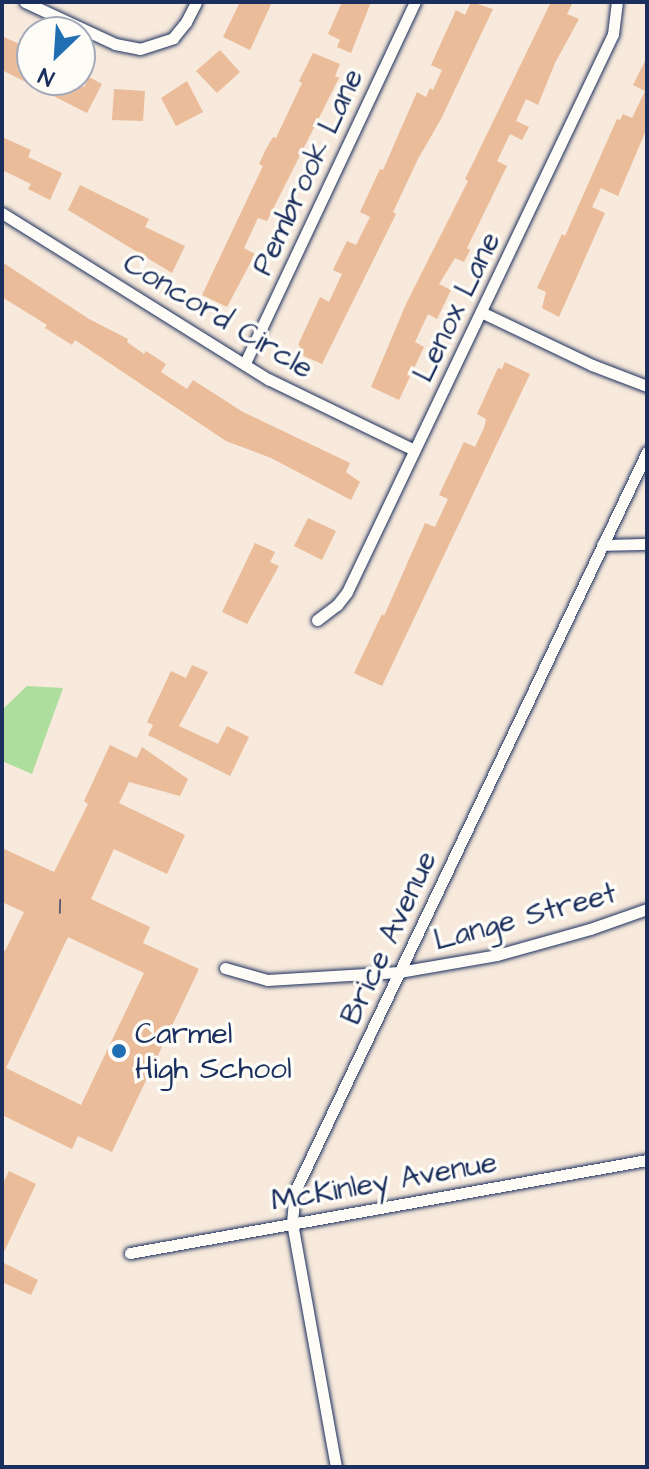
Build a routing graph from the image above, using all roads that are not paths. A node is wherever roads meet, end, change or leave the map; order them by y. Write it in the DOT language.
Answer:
graph roads {
  1 [pos="25,2"];
  2 [pos="196,2"];
  3 [pos="415,2"];
  4 [pos="617,2"];
  5 [pos="2,213"];
  6 [pos="481,312"];
  7 [pos="245,363"];
  8 [pos="647,386"];
  9 [pos="414,450"];
  10 [pos="647,452"];
  11 [pos="647,544"];
  12 [pos="602,545"];
  13 [pos="317,620"];
  14 [pos="647,909"];
  15 [pos="225,968"];
  16 [pos="399,972"];
  17 [pos="647,1160"];
  18 [pos="292,1223"];
  19 [pos="130,1253"];
  20 [pos="336,1467"];
  1 -- 2 [label="street"];
  3 -- 7 [label="street, Pembrook Lane"];
  4 -- 6 [label="street, Lenox Lane"];
  5 -- 7 [label="street, Concord Circle"];
  6 -- 8 [label="street"];
  6 -- 9 [label="street, Lenox Lane"];
  7 -- 9 [label="street, Concord Circle"];
  9 -- 13 [label="street, Lenox Lane"];
  10 -- 12 [label="street, Brice Avenue"];
  11 -- 12 [label="street"];
  12 -- 16 [label="street, Brice Avenue"];
  14 -- 16 [label="street, Lange Street"];
  15 -- 16 [label="street, Lange Street"];
  16 -- 18 [label="street, Brice Avenue"];
  17 -- 18 [label="street, McKinley Avenue"];
  18 -- 19 [label="street, McKinley Avenue"];
  18 -- 20 [label="street, Brice Avenue"];
}
